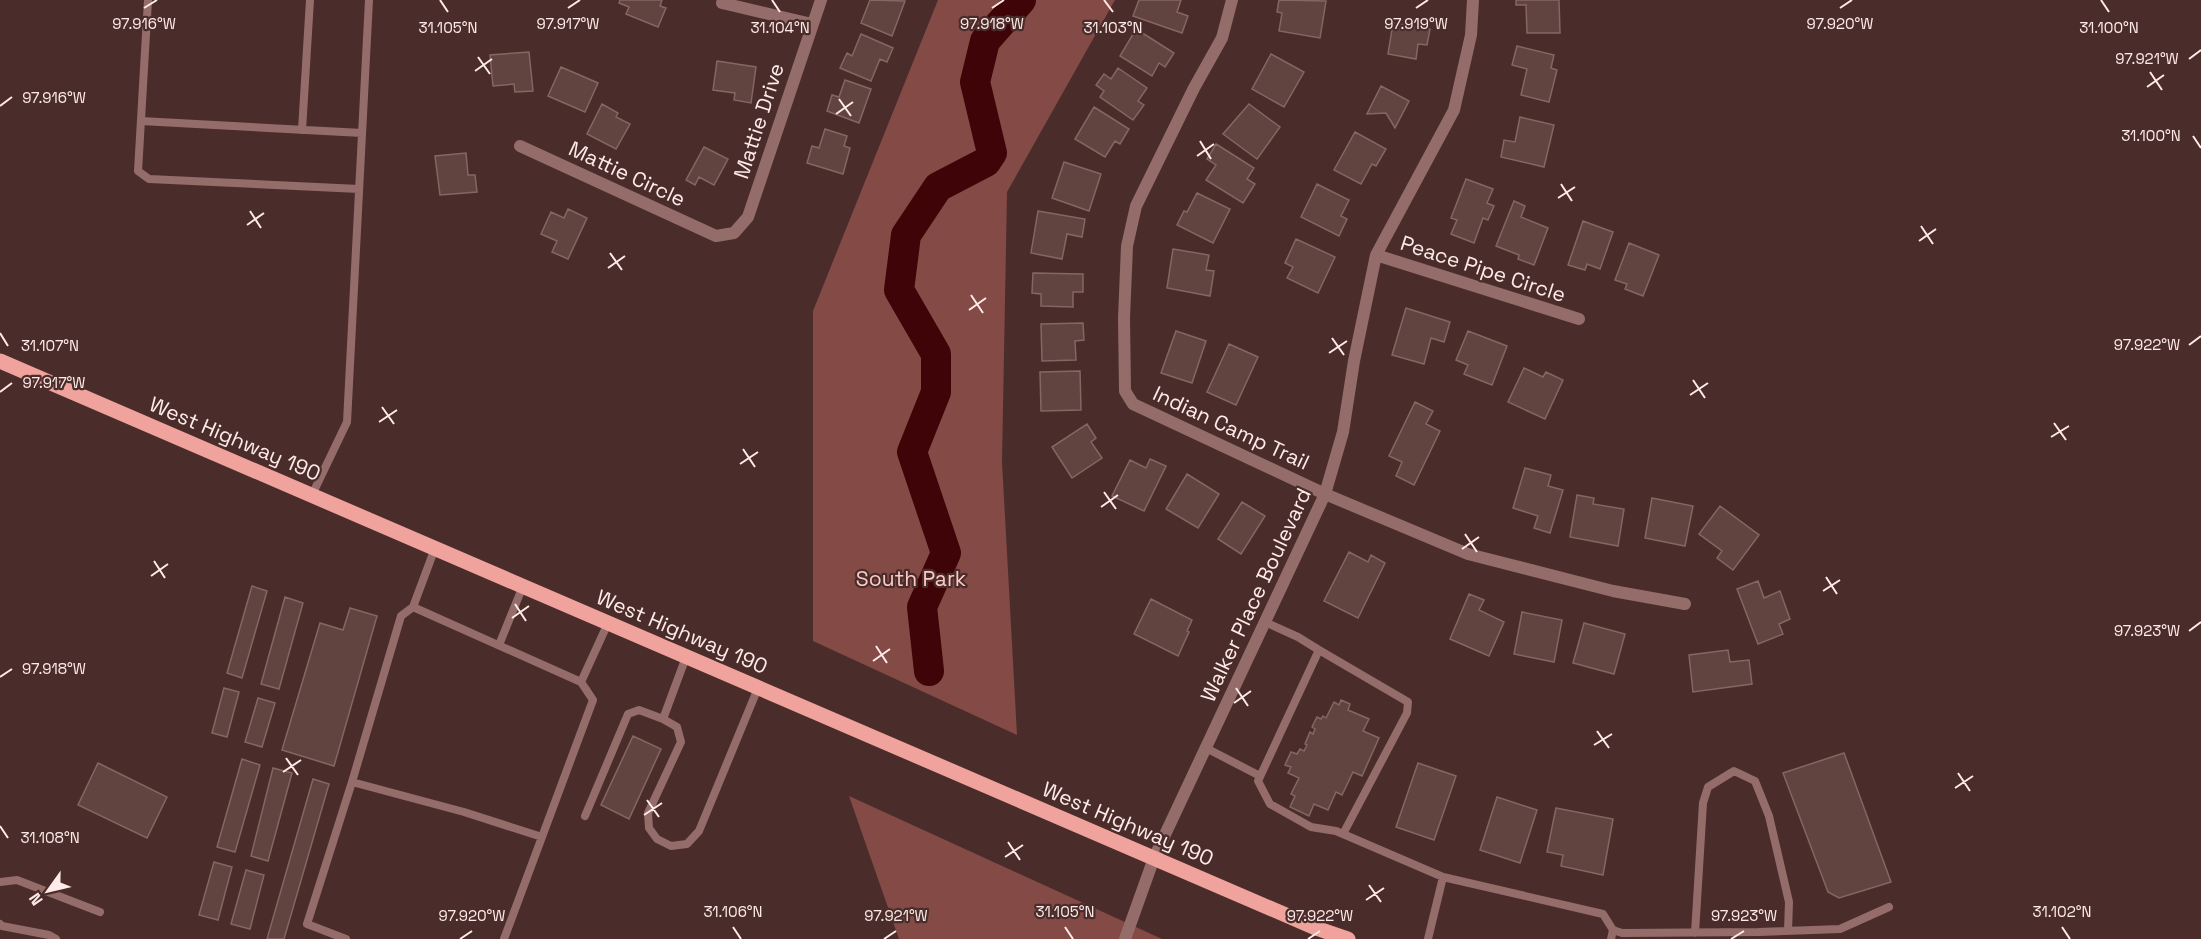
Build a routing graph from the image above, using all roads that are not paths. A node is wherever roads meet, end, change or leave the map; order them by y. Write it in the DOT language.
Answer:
graph roads {
  1 [pos="148,0"];
  2 [pos="310,0"];
  3 [pos="369,0"];
  4 [pos="821,0"];
  5 [pos="1232,0"];
  6 [pos="1473,0"];
  7 [pos="722,3"];
  8 [pos="812,24"];
  9 [pos="141,121"];
  10 [pos="302,130"];
  11 [pos="362,133"];
  12 [pos="520,146"];
  13 [pos="359,189"];
  14 [pos="716,236"];
  15 [pos="1376,255"];
  16 [pos="1579,320"];
  17 [pos="0,361"];
  18 [pos="1325,494"];
  19 [pos="312,495"];
  20 [pos="435,548"];
  21 [pos="523,586"];
  22 [pos="1685,604"];
  23 [pos="413,607"];
  24 [pos="1265,622"];
  25 [pos="608,623"];
  26 [pos="499,645"];
  27 [pos="1319,650"];
  28 [pos="686,657"];
  29 [pos="580,681"];
  30 [pos="758,688"];
  31 [pos="663,719"];
  32 [pos="1206,748"];
  33 [pos="1260,776"];
  34 [pos="352,782"];
  35 [pos="585,816"];
  36 [pos="1343,834"];
  37 [pos="542,837"];
  38 [pos="1154,858"];
  39 [pos="1443,877"];
  40 [pos="0,882"];
  41 [pos="1889,907"];
  42 [pos="100,912"];
  43 [pos="0,924"];
  44 [pos="1788,931"];
  45 [pos="1695,933"];
  46 [pos="1612,935"];
  47 [pos="56,939"];
  48 [pos="346,939"];
  49 [pos="504,939"];
  50 [pos="1125,939"];
  51 [pos="1348,939"];
  52 [pos="1428,939"];
  1 -- 9 [label="lane"];
  2 -- 10 [label="lane"];
  3 -- 11 [label="lane"];
  4 -- 8 [label="street, Mattie Drive"];
  5 -- 18 [label="street, Indian Camp Trail"];
  6 -- 15 [label="street, Walker Place Boulevard"];
  7 -- 8 [label="street"];
  8 -- 14 [label="street, Mattie Drive"];
  9 -- 10 [label="lane"];
  9 -- 13 [label="lane"];
  10 -- 11 [label="lane"];
  11 -- 13 [label="lane"];
  12 -- 14 [label="street, Mattie Circle"];
  13 -- 19 [label="lane"];
  15 -- 16 [label="street, Peace Pipe Circle"];
  15 -- 18 [label="street, Walker Place Boulevard"];
  17 -- 19 [label="main road, West Highway 190"];
  18 -- 22 [label="street, Indian Camp Trail"];
  18 -- 24 [label="street, Walker Place Boulevard"];
  19 -- 20 [label="main road, West Highway 190"];
  20 -- 21 [label="main road, West Highway 190"];
  20 -- 23 [label="lane"];
  21 -- 25 [label="main road, West Highway 190"];
  21 -- 26 [label="lane"];
  23 -- 26 [label="lane"];
  23 -- 34 [label="lane"];
  24 -- 27 [label="lane"];
  24 -- 32 [label="street, Walker Place Boulevard"];
  25 -- 28 [label="main road, West Highway 190"];
  25 -- 29 [label="lane"];
  26 -- 29 [label="lane"];
  27 -- 33 [label="lane"];
  27 -- 36 [label="lane"];
  28 -- 30 [label="main road, West Highway 190"];
  28 -- 31 [label="lane"];
  29 -- 37 [label="lane"];
  30 -- 31 [label="lane"];
  30 -- 38 [label="main road, West Highway 190"];
  31 -- 35 [label="lane"];
  32 -- 33 [label="lane"];
  32 -- 38 [label="street, Walker Place Boulevard"];
  33 -- 36 [label="lane"];
  34 -- 37 [label="lane"];
  34 -- 48 [label="lane"];
  36 -- 39 [label="lane"];
  37 -- 49 [label="lane"];
  38 -- 50 [label="street, Walker Place Boulevard"];
  38 -- 51 [label="main road, West Highway 190"];
  39 -- 46 [label="lane"];
  39 -- 52 [label="lane"];
  40 -- 42 [label="lane"];
  41 -- 44 [label="lane"];
  43 -- 47 [label="lane"];
  44 -- 45 [label="lane"];
  44 -- 45 [label="lane"];
  45 -- 46 [label="lane"];
}
